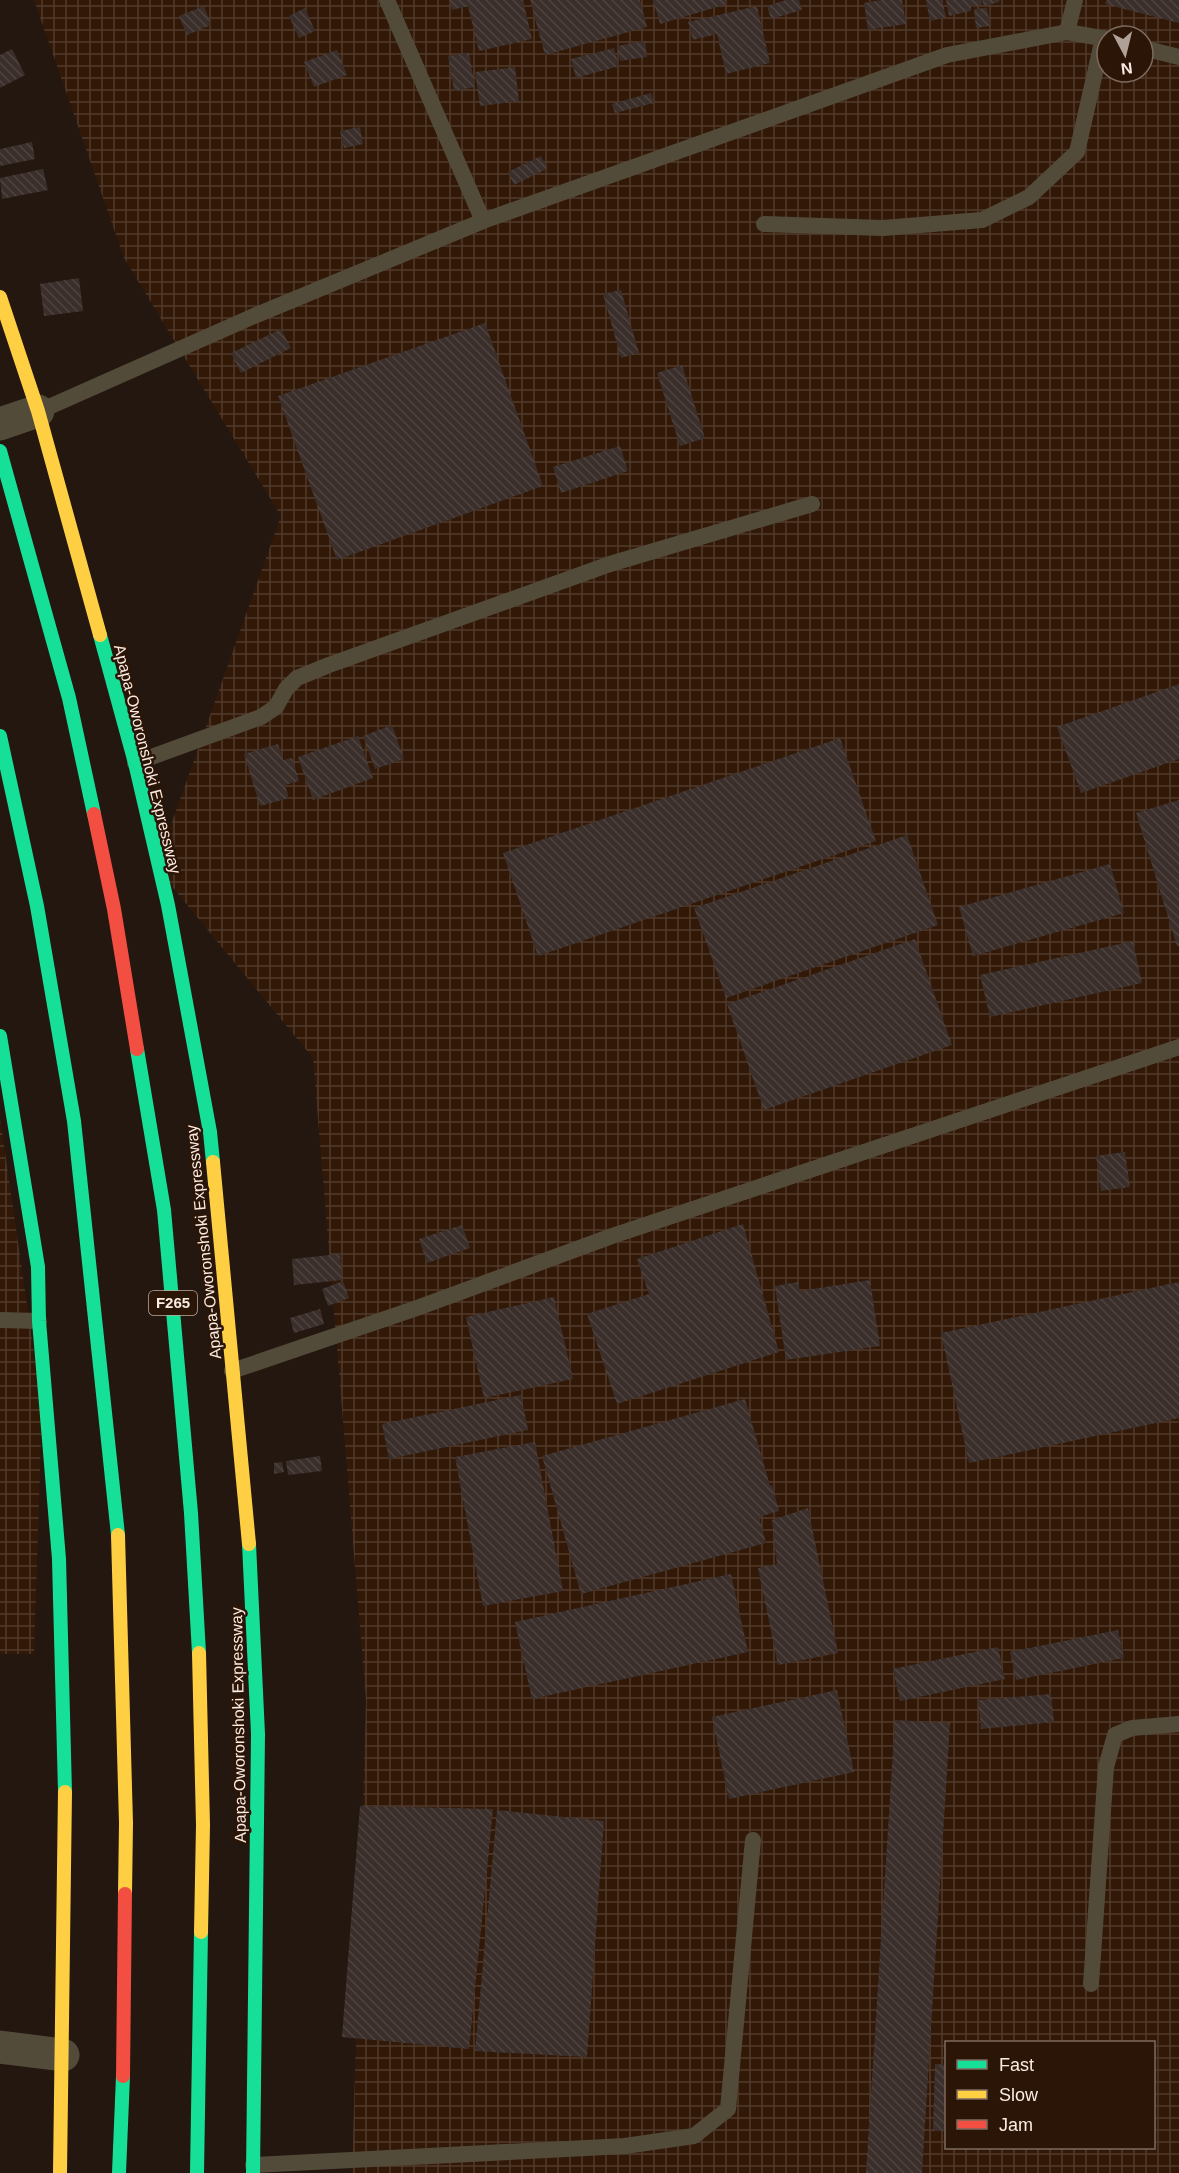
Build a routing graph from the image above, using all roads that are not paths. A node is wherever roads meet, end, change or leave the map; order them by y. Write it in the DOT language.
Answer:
graph roads {
  1 [pos="387,0"];
  2 [pos="1075,0"];
  3 [pos="1067,32"];
  4 [pos="1095,36"];
  5 [pos="1155,51"];
  6 [pos="1179,57"];
  7 [pos="1095,79"];
  8 [pos="483,221"];
  9 [pos="765,224"];
  10 [pos="0,297"];
  11 [pos="38,411"];
  12 [pos="0,424"];
  13 [pos="0,432"];
  14 [pos="0,452"];
  15 [pos="812,504"];
  16 [pos="0,736"];
  17 [pos="135,763"];
  18 [pos="0,1036"];
  19 [pos="1179,1047"];
  20 [pos="0,1320"];
  21 [pos="39,1321"];
  22 [pos="232,1371"];
  23 [pos="1179,1724"];
  24 [pos="753,1840"];
  25 [pos="1091,1984"];
  26 [pos="0,2047"];
  27 [pos="63,2055"];
  28 [pos="253,2169"];
  29 [pos="60,2173"];
  30 [pos="119,2173"];
  31 [pos="197,2173"];
  1 -- 8 [label="lane"];
  2 -- 3 [label="lane"];
  3 -- 4 [label="lane"];
  3 -- 8 [label="lane"];
  5 -- 6 [label="lane"];
  7 -- 9 [label="lane"];
  8 -- 11 [label="lane"];
  10 -- 11 [label="main road, Apapa-Oworonshoki Expressway"];
  11 -- 12 [label="street"];
  11 -- 13 [label="lane"];
  11 -- 17 [label="main road, Apapa-Oworonshoki Expressway"];
  14 -- 31 [label="main road, F265"];
  15 -- 17 [label="lane"];
  16 -- 30 [label="main road"];
  17 -- 22 [label="main road, Apapa-Oworonshoki Expressway"];
  18 -- 21 [label="main road"];
  19 -- 22 [label="lane"];
  20 -- 21 [label="lane"];
  21 -- 27 [label="main road"];
  22 -- 28 [label="main road, Apapa-Oworonshoki Expressway"];
  23 -- 25 [label="lane"];
  24 -- 28 [label="lane"];
  26 -- 27 [label="street"];
  27 -- 29 [label="main road"];
}
